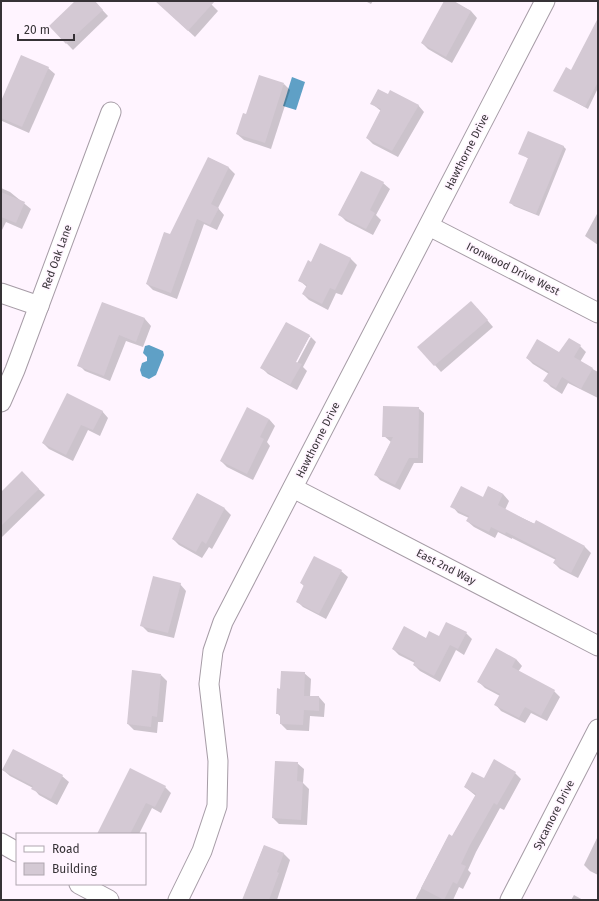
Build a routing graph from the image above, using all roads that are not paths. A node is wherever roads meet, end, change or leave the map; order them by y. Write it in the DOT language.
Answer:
graph roads {
  1 [pos="545,1"];
  2 [pos="111,112"];
  3 [pos="429,226"];
  4 [pos="1,293"];
  5 [pos="39,306"];
  6 [pos="598,313"];
  7 [pos="1,402"];
  8 [pos="293,488"];
  9 [pos="598,646"];
  10 [pos="598,729"];
  11 [pos="1,843"];
  12 [pos="16,851"];
  13 [pos="81,885"];
  14 [pos="109,900"];
  15 [pos="178,900"];
  16 [pos="510,900"];
  1 -- 3 [label="street, Hawthorne Drive"];
  2 -- 5 [label="street, Red Oak Lane"];
  3 -- 6 [label="street, Ironwood Drive West"];
  3 -- 8 [label="street, Hawthorne Drive"];
  4 -- 5 [label="street"];
  5 -- 7 [label="street, Red Oak Lane"];
  8 -- 9 [label="street, East 2nd Way"];
  8 -- 15 [label="street, Hawthorne Drive"];
  10 -- 16 [label="street, Sycamore Drive"];
  11 -- 12 [label="street"];
  13 -- 14 [label="street"];
}
